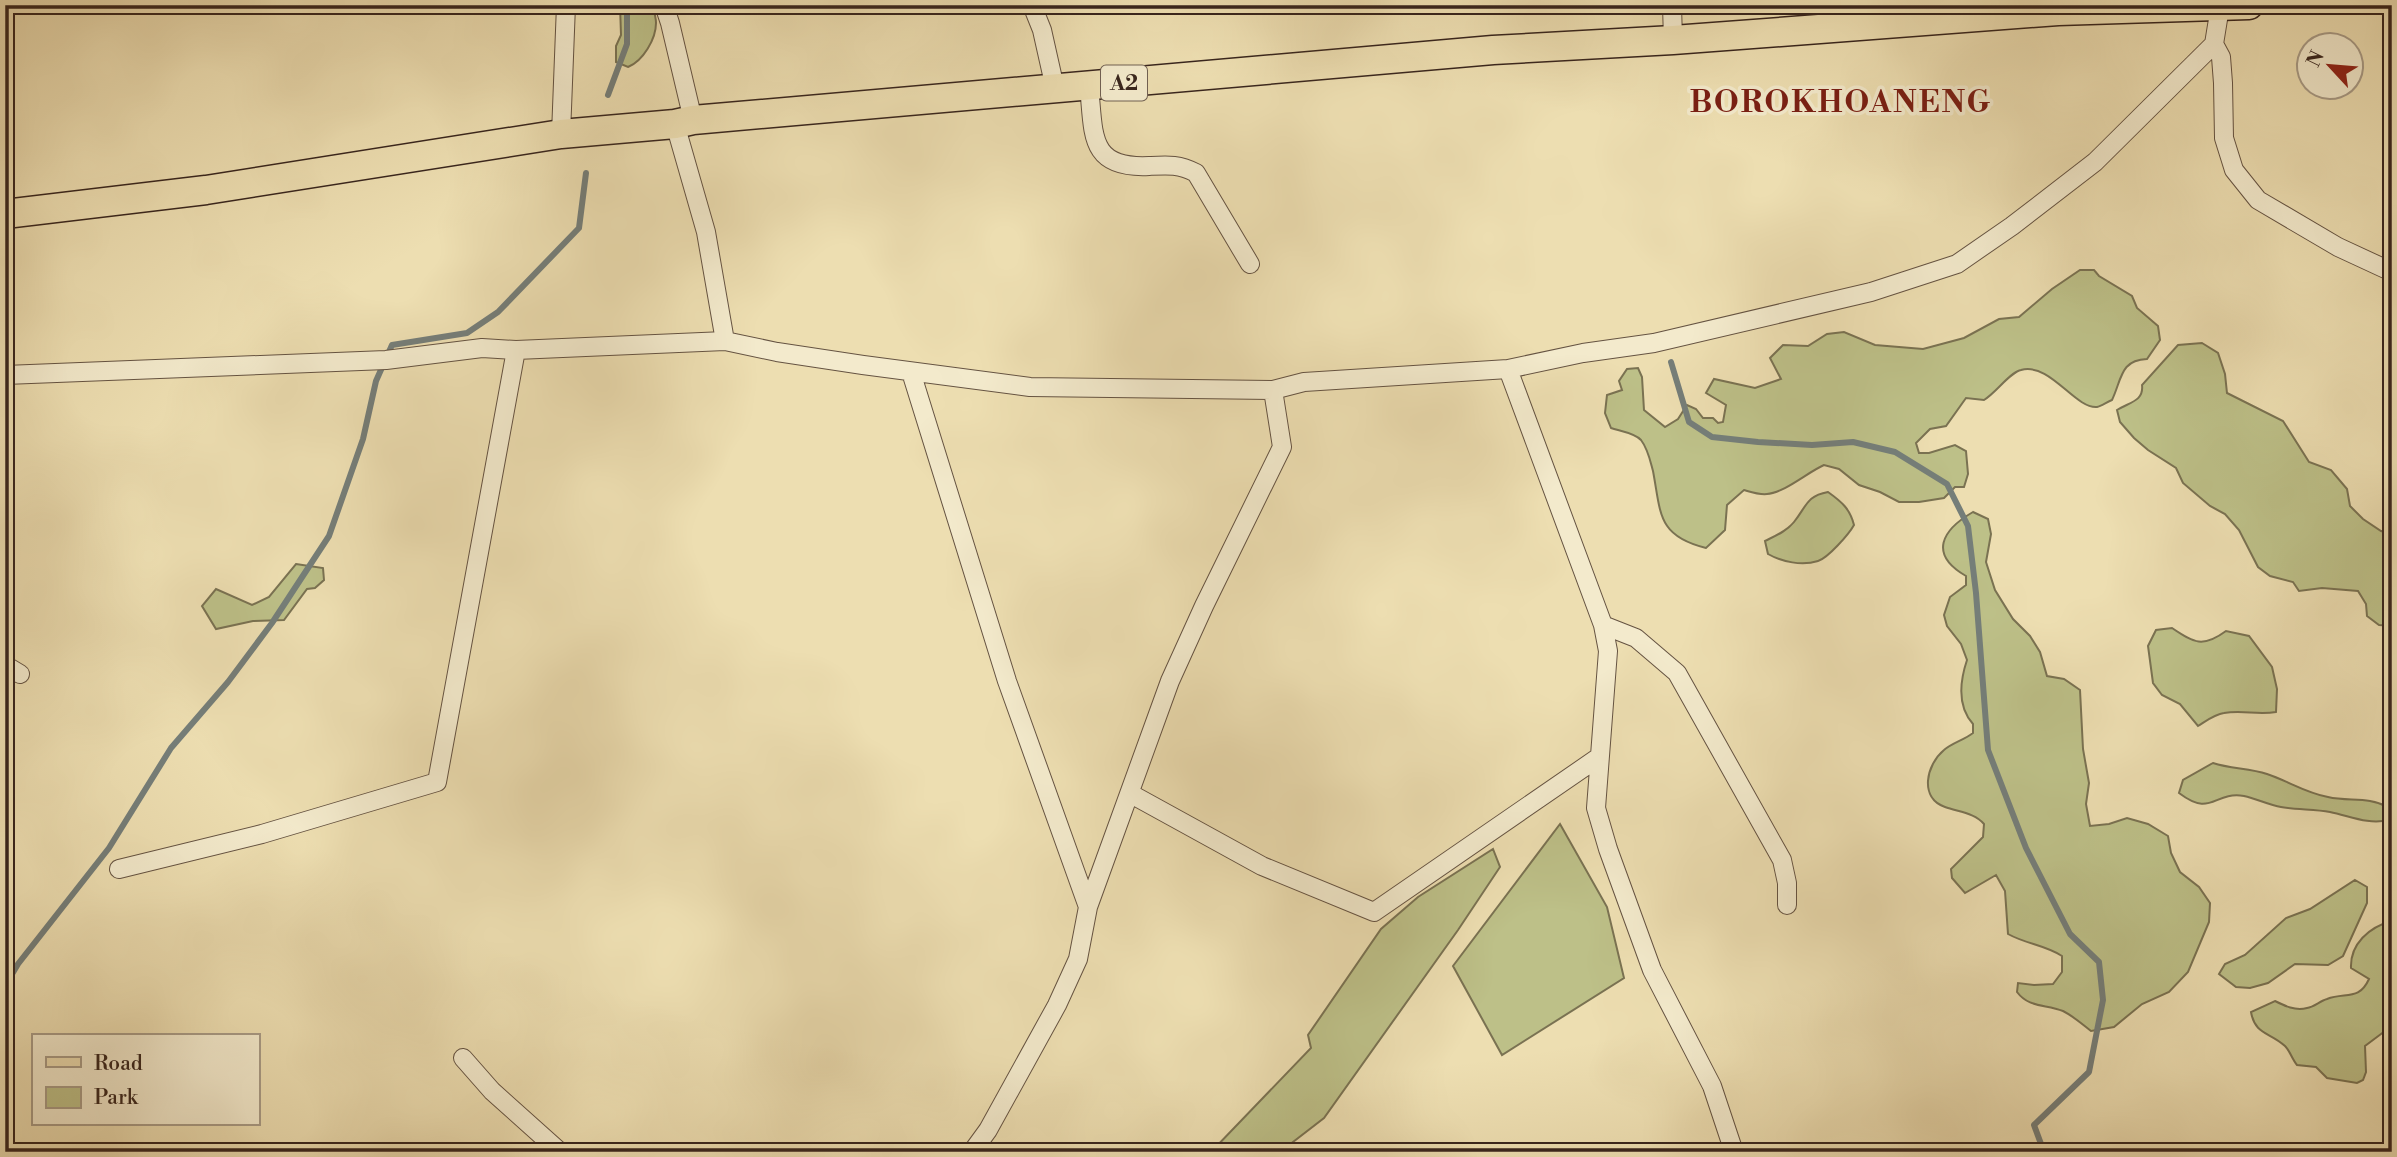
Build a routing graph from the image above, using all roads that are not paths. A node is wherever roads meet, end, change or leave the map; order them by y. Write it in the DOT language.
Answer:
graph roads {
  1 [pos="566,5"];
  2 [pos="664,5"];
  3 [pos="1032,5"];
  4 [pos="1672,5"];
  5 [pos="2249,5"];
  6 [pos="2204,6"];
  7 [pos="2058,8"];
  8 [pos="1673,40"];
  9 [pos="2214,44"];
  10 [pos="1089,86"];
  11 [pos="1055,88"];
  12 [pos="684,122"];
  13 [pos="561,134"];
  14 [pos="5,214"];
  15 [pos="1250,264"];
  16 [pos="2392,272"];
  17 [pos="725,341"];
  18 [pos="516,350"];
  19 [pos="1508,369"];
  20 [pos="911,372"];
  21 [pos="5,375"];
  22 [pos="1273,390"];
  23 [pos="1603,625"];
  24 [pos="1599,757"];
  25 [pos="1131,794"];
  26 [pos="119,869"];
  27 [pos="1787,905"];
  28 [pos="1088,907"];
  29 [pos="463,1058"];
  30 [pos="560,1152"];
  31 [pos="972,1152"];
  32 [pos="1734,1152"];
  1 -- 13 [label="street"];
  2 -- 12 [label="street"];
  3 -- 11 [label="street"];
  4 -- 8 [label="street"];
  5 -- 6 [label="main road, A2"];
  6 -- 7 [label="main road, A2"];
  6 -- 9 [label="street"];
  7 -- 8 [label="main road, A2"];
  8 -- 10 [label="main road, A2"];
  9 -- 16 [label="street"];
  9 -- 19 [label="street"];
  10 -- 11 [label="main road, A2"];
  10 -- 15 [label="street"];
  11 -- 12 [label="main road, A2"];
  12 -- 13 [label="main road, A2"];
  12 -- 17 [label="street"];
  13 -- 14 [label="main road, A2"];
  17 -- 18 [label="street"];
  17 -- 20 [label="street"];
  18 -- 21 [label="street"];
  18 -- 26 [label="street"];
  19 -- 22 [label="street"];
  19 -- 23 [label="street"];
  20 -- 22 [label="street"];
  20 -- 28 [label="street"];
  22 -- 25 [label="street"];
  23 -- 24 [label="street"];
  23 -- 27 [label="street"];
  24 -- 25 [label="street"];
  24 -- 32 [label="street"];
  25 -- 28 [label="street"];
  28 -- 31 [label="street"];
  29 -- 30 [label="street"];
}
